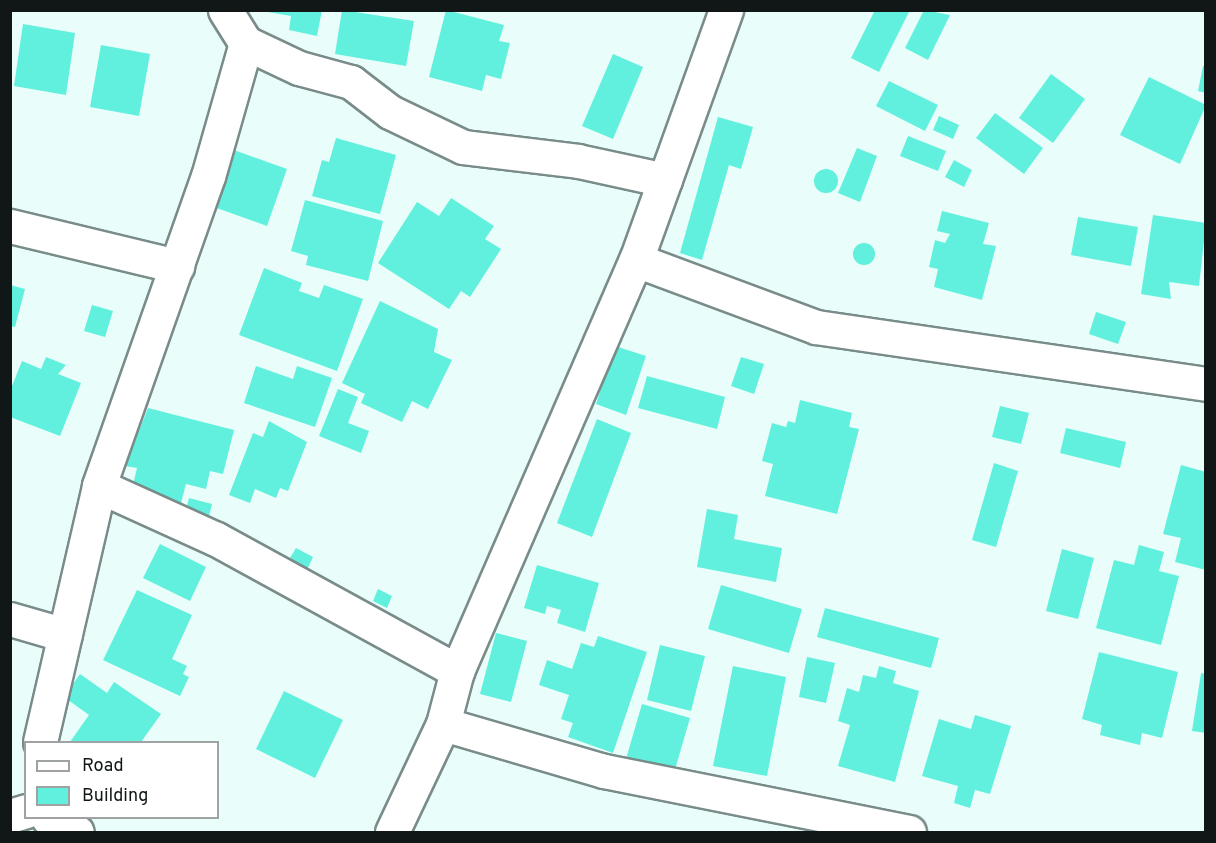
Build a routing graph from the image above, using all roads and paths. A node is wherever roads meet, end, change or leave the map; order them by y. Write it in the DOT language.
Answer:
graph roads {
  1 [pos="225,10"];
  2 [pos="726,10"];
  3 [pos="246,43"];
  4 [pos="665,180"];
  5 [pos="10,226"];
  6 [pos="636,260"];
  7 [pos="177,266"];
  8 [pos="1206,384"];
  9 [pos="99,486"];
  10 [pos="10,619"];
  11 [pos="65,635"];
  12 [pos="457,671"];
  13 [pos="443,724"];
  14 [pos="40,741"];
  15 [pos="43,819"];
  16 [pos="77,832"];
  17 [pos="392,832"];
  18 [pos="909,832"];
  1 -- 3 [label="street"];
  2 -- 4 [label="street"];
  3 -- 4 [label="street"];
  3 -- 7 [label="street"];
  4 -- 6 [label="street"];
  5 -- 7 [label="street"];
  6 -- 8 [label="street"];
  6 -- 12 [label="street"];
  7 -- 9 [label="street"];
  9 -- 11 [label="street"];
  9 -- 12 [label="street"];
  10 -- 11 [label="street"];
  11 -- 14 [label="street"];
  12 -- 13 [label="street"];
  13 -- 17 [label="street"];
  13 -- 18 [label="street"];
  15 -- 16 [label="street"];
}
